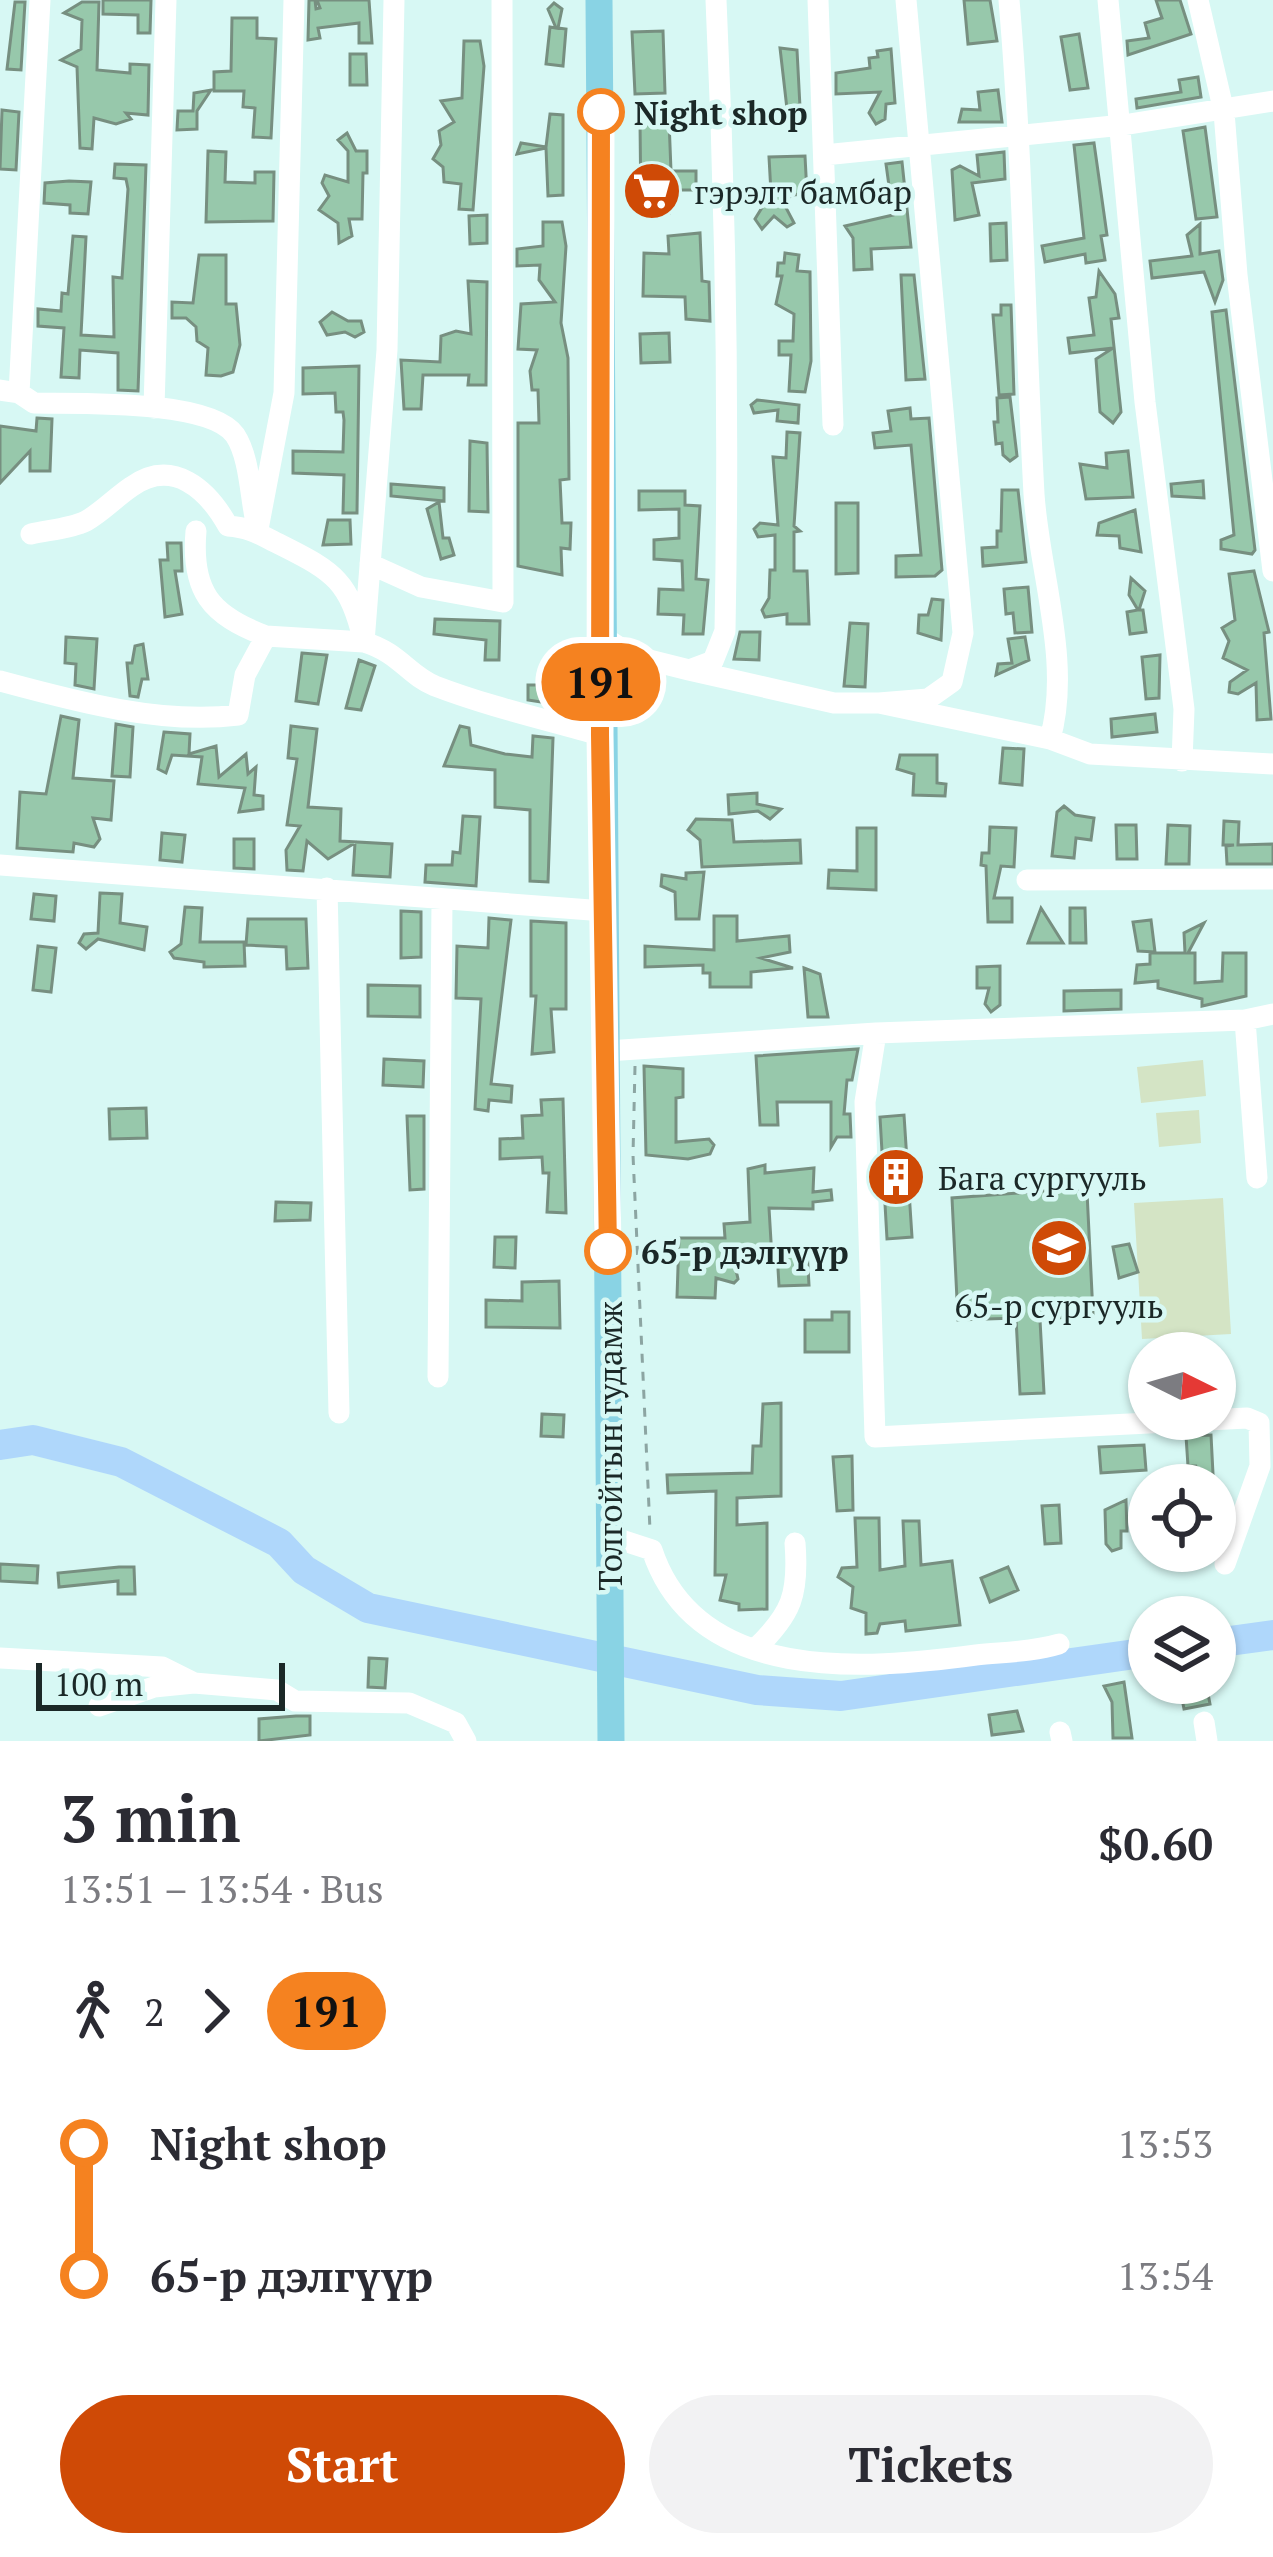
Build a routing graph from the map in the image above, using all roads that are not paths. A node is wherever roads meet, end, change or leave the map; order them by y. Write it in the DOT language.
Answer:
graph roads {
  1 [pos="40,0"];
  2 [pos="166,0"];
  3 [pos="294,0"];
  4 [pos="394,0"];
  5 [pos="502,0"];
  6 [pos="599,0"];
  7 [pos="716,0"];
  8 [pos="818,0"];
  9 [pos="906,0"];
  10 [pos="1009,0"];
  11 [pos="1108,0"];
  12 [pos="1198,0"];
  13 [pos="1273,101"];
  14 [pos="1224,112"];
  15 [pos="1124,125"];
  16 [pos="1021,134"];
  17 [pos="922,143"];
  18 [pos="824,155"];
  19 [pos="9,392"];
  20 [pos="154,408"];
  21 [pos="833,425"];
  22 [pos="258,529"];
  23 [pos="196,531"];
  24 [pos="31,534"];
  25 [pos="370,564"];
  26 [pos="1273,571"];
  27 [pos="266,636"];
  28 [pos="602,636"];
  29 [pos="364,642"];
  30 [pos="688,670"];
  31 [pos="0,681"];
  32 [pos="879,703"];
  33 [pos="600,735"];
  34 [pos="1050,739"];
  35 [pos="1182,760"];
  36 [pos="1273,764"];
  37 [pos="0,865"];
  38 [pos="1273,879"];
  39 [pos="1027,880"];
  40 [pos="327,888"];
  41 [pos="442,900"];
  42 [pos="604,910"];
  43 [pos="1273,1014"];
  44 [pos="1245,1020"];
  45 [pos="876,1033"];
  46 [pos="621,1050"];
  47 [pos="1257,1178"];
  48 [pos="438,1377"];
  49 [pos="339,1413"];
  50 [pos="1236,1533"];
  51 [pos="795,1543"];
  52 [pos="609,1548"];
  53 [pos="1059,1644"];
  54 [pos="755,1649"];
  55 [pos="0,1658"];
  56 [pos="194,1683"];
  57 [pos="99,1706"];
  58 [pos="466,1741"];
  59 [pos="611,1741"];
  1 -- 19 [label="street"];
  2 -- 20 [label="street"];
  3 -- 22 [label="street"];
  4 -- 25 [label="street"];
  5 -- 25 [label="street"];
  6 -- 28 [label="main road, Толгойтын гудамж"];
  7 -- 30 [label="street"];
  8 -- 18 [label="street"];
  9 -- 17 [label="street"];
  10 -- 16 [label="street"];
  11 -- 15 [label="street"];
  12 -- 14 [label="street"];
  13 -- 14 [label="street"];
  14 -- 15 [label="street"];
  14 -- 26 [label="street"];
  15 -- 16 [label="street"];
  15 -- 35 [label="street"];
  16 -- 17 [label="street"];
  16 -- 34 [label="street"];
  17 -- 18 [label="street"];
  17 -- 32 [label="street"];
  18 -- 21 [label="street"];
  19 -- 20 [label="street"];
  20 -- 22 [label="street"];
  22 -- 24 [label="street"];
  22 -- 29 [label="street"];
  23 -- 27 [label="street"];
  25 -- 29 [label="street"];
  27 -- 29 [label="street"];
  27 -- 31 [label="street"];
  28 -- 30 [label="street"];
  28 -- 33 [label="main road, Толгойтын гудамж"];
  29 -- 33 [label="street"];
  30 -- 32 [label="street"];
  32 -- 34 [label="street"];
  33 -- 42 [label="main road, Толгойтын гудамж"];
  34 -- 35 [label="street"];
  35 -- 36 [label="street"];
  37 -- 40 [label="street"];
  38 -- 39 [label="street"];
  40 -- 41 [label="street"];
  40 -- 49 [label="street"];
  41 -- 42 [label="street"];
  41 -- 48 [label="street"];
  42 -- 46 [label="main road, Толгойтын гудамж"];
  43 -- 44 [label="street"];
  44 -- 45 [label="street"];
  44 -- 47 [label="street"];
  45 -- 46 [label="street"];
  45 -- 50 [label="street"];
  46 -- 52 [label="main road, Толгойтын гудамж"];
  51 -- 54 [label="street"];
  52 -- 54 [label="street"];
  52 -- 59 [label="main road, Толгойтын гудамж"];
  53 -- 54 [label="street"];
  55 -- 56 [label="street"];
  56 -- 57 [label="street"];
  56 -- 58 [label="street"];
}
